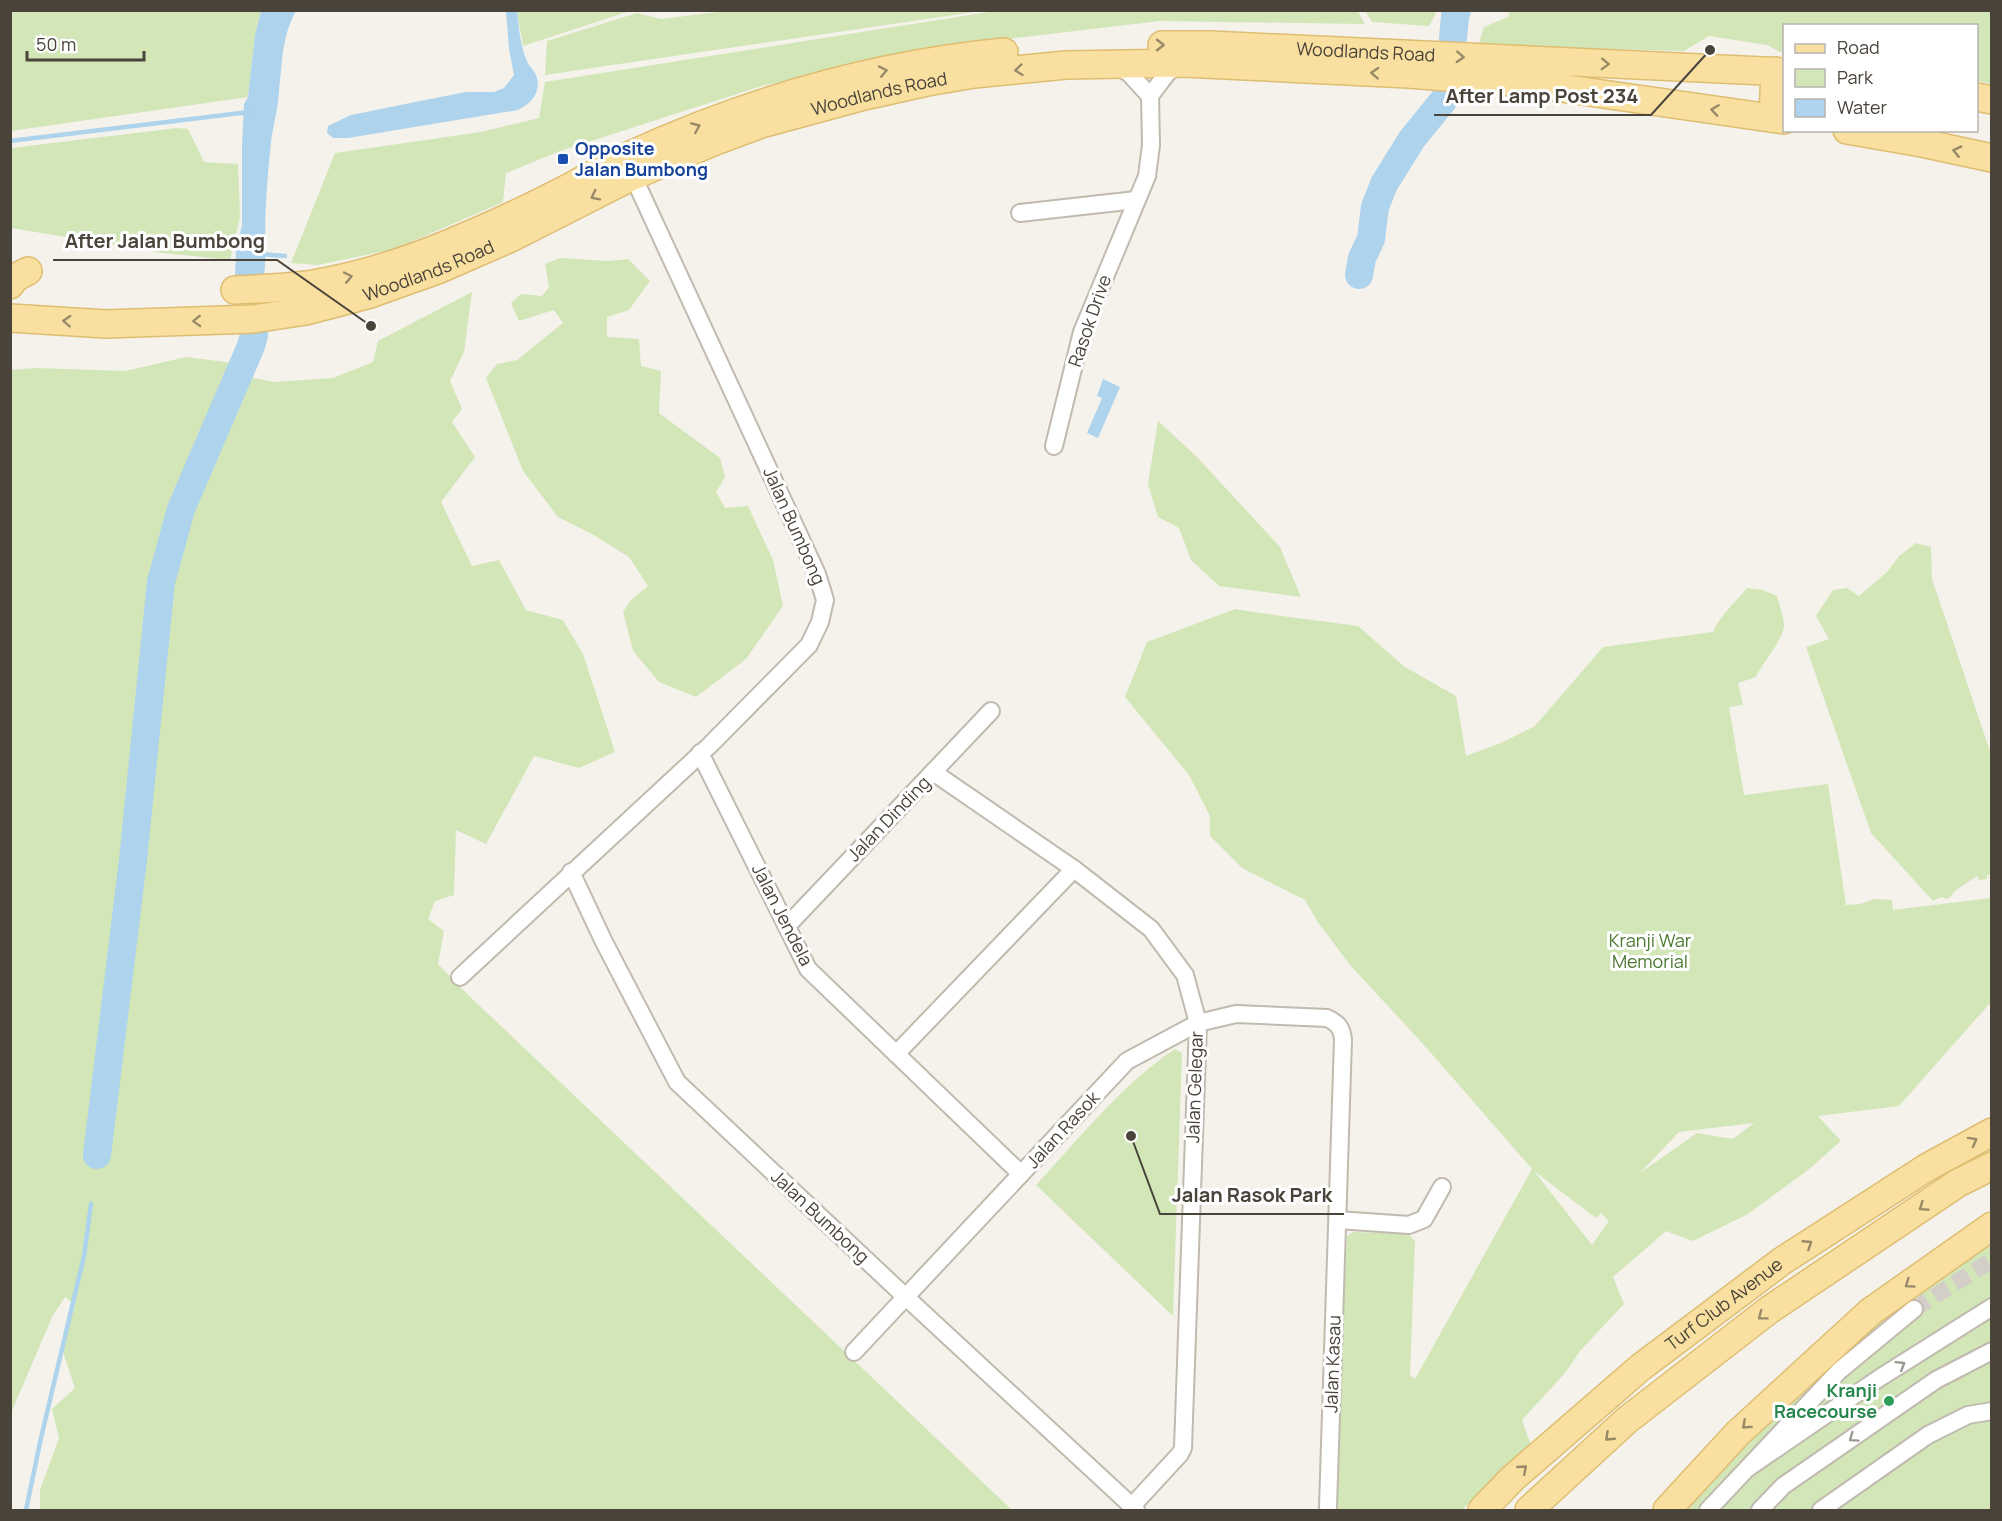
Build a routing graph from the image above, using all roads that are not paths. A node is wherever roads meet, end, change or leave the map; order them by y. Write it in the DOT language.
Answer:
graph roads {
  1 [pos="1183,63"];
  2 [pos="1112,64"];
  3 [pos="1780,71"];
  4 [pos="1150,96"];
  5 [pos="1779,119"];
  6 [pos="1859,132"];
  7 [pos="1992,158"];
  8 [pos="633,176"];
  9 [pos="1136,200"];
  10 [pos="1020,213"];
  11 [pos="235,290"];
  12 [pos="16,317"];
  13 [pos="1054,446"];
  14 [pos="991,711"];
  15 [pos="700,753"];
  16 [pos="933,772"];
  17 [pos="1074,869"];
  18 [pos="571,872"];
  19 [pos="787,926"];
  20 [pos="460,976"];
  21 [pos="1327,1018"];
  22 [pos="1198,1023"];
  23 [pos="896,1054"];
  24 [pos="1992,1132"];
  25 [pos="1992,1166"];
  26 [pos="1021,1174"];
  27 [pos="1442,1187"];
  28 [pos="1338,1220"];
  29 [pos="1992,1226"];
  30 [pos="906,1298"];
  31 [pos="1992,1307"];
  32 [pos="1914,1308"];
  33 [pos="1992,1351"];
  34 [pos="854,1352"];
  35 [pos="1992,1411"];
  36 [pos="1748,1468"];
  37 [pos="1328,1507"];
  38 [pos="1134,1508"];
  39 [pos="1482,1510"];
  40 [pos="1529,1510"];
  41 [pos="1668,1510"];
  42 [pos="1708,1510"];
  43 [pos="1760,1510"];
  44 [pos="1821,1510"];
  1 -- 2 [label="main road, Woodlands Road"];
  1 -- 4 [label="street"];
  5 -- 1 [label="main road, Woodlands Road, one-way"];
  2 -- 4 [label="street"];
  2 -- 8 [label="main road, Woodlands Road, one-way"];
  3 -- 5 [label="main road"];
  11 -- 3 [label="main road, Woodlands Road, one-way"];
  4 -- 9 [label="street, Rasok Drive"];
  7 -- 6 [label="main road, one-way"];
  8 -- 12 [label="main road, Woodlands Road, one-way"];
  8 -- 15 [label="street, Jalan Bumbong"];
  9 -- 10 [label="street"];
  9 -- 13 [label="street, Rasok Drive"];
  14 -- 16 [label="street, Jalan Dinding"];
  15 -- 18 [label="street, Jalan Bumbong"];
  15 -- 19 [label="street, Jalan Jendela"];
  16 -- 17 [label="street, Jalan Gelegar"];
  16 -- 19 [label="street, Jalan Dinding"];
  17 -- 22 [label="street, Jalan Gelegar"];
  17 -- 23 [label="street"];
  18 -- 20 [label="street, Jalan Bumbong"];
  18 -- 30 [label="street, Jalan Bumbong"];
  19 -- 23 [label="street, Jalan Jendela"];
  21 -- 22 [label="street, Jalan Rasok"];
  21 -- 28 [label="street, Jalan Kasau"];
  22 -- 26 [label="street, Jalan Rasok"];
  22 -- 38 [label="street, Jalan Gelegar"];
  23 -- 26 [label="street, Jalan Jendela"];
  39 -- 24 [label="main road, Turf Club Avenue, one-way"];
  25 -- 40 [label="main road, Turf Club Avenue, one-way"];
  26 -- 30 [label="street, Jalan Rasok"];
  27 -- 28 [label="street"];
  28 -- 37 [label="street, Jalan Kasau"];
  29 -- 41 [label="main road, one-way"];
  30 -- 34 [label="street, Jalan Rasok"];
  30 -- 38 [label="street, Jalan Bumbong"];
  36 -- 31 [label="street, one-way"];
  32 -- 36 [label="street"];
  33 -- 43 [label="street, one-way"];
  35 -- 44 [label="street"];
  36 -- 42 [label="street"];
}
